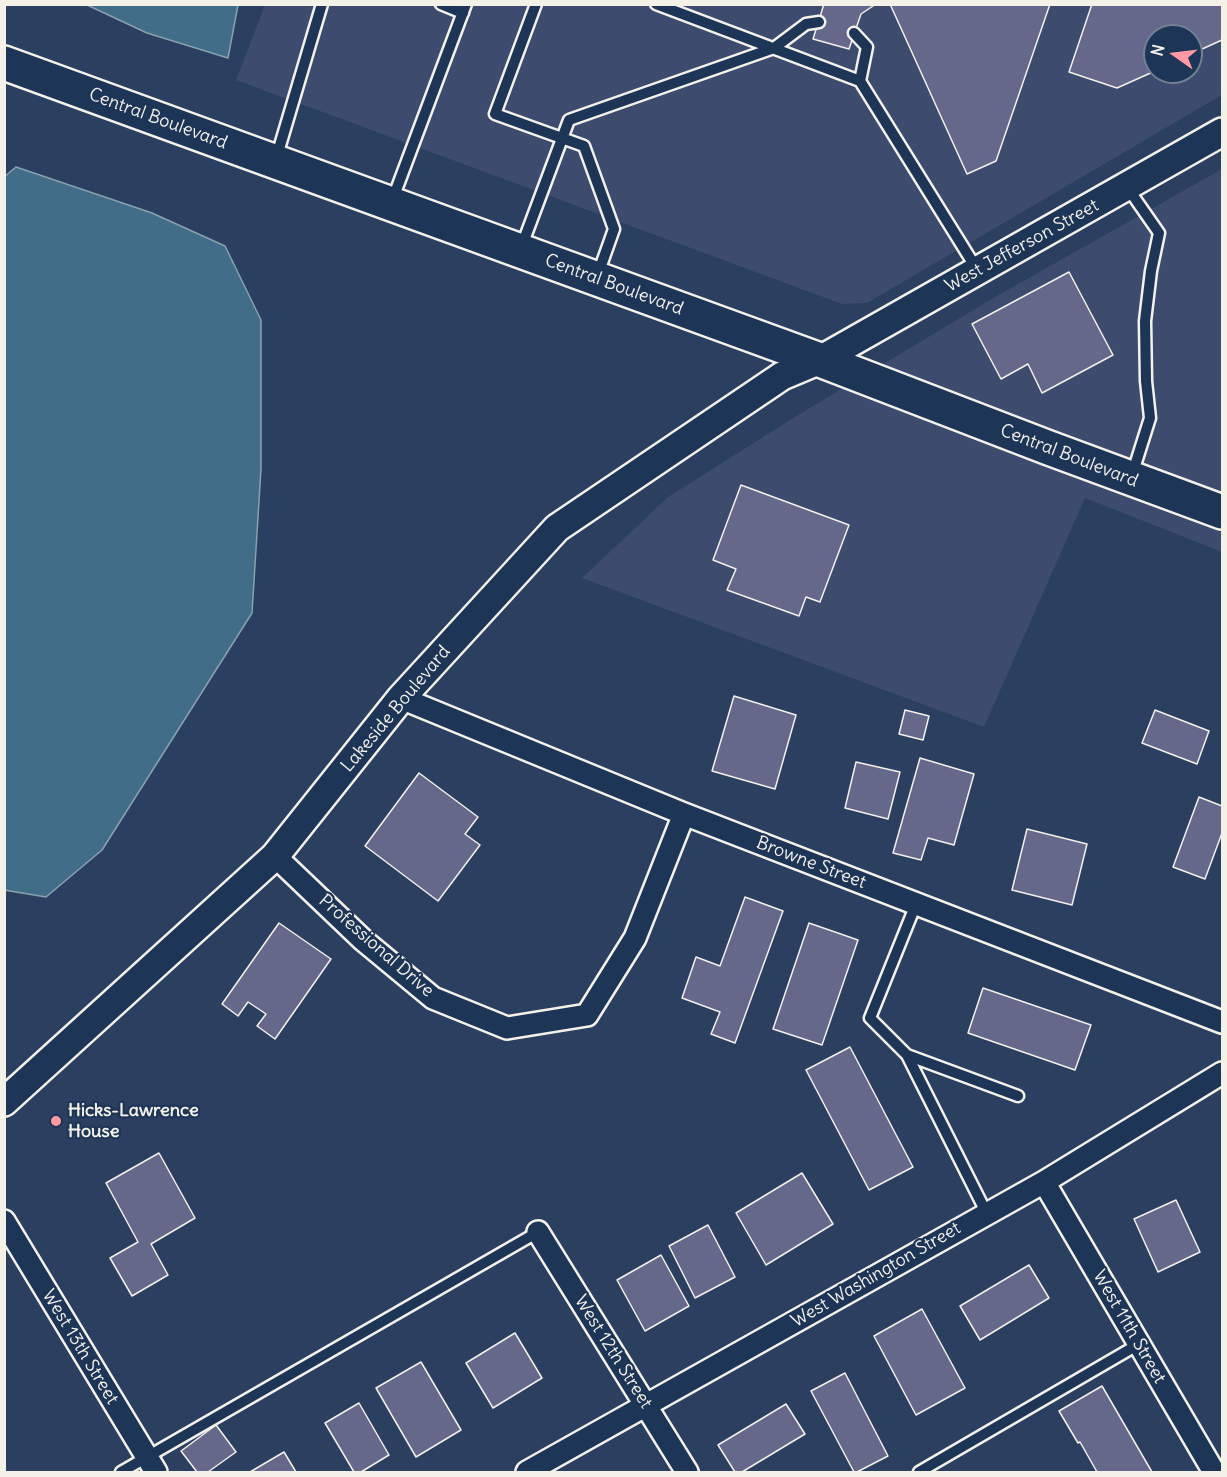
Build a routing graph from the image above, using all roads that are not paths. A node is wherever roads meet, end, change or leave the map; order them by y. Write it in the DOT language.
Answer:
graph roads {
  1 [pos="322,4"];
  2 [pos="441,4"];
  3 [pos="536,4"];
  4 [pos="656,4"];
  5 [pos="464,9"];
  6 [pos="819,22"];
  7 [pos="854,33"];
  8 [pos="774,48"];
  9 [pos="4,63"];
  10 [pos="860,81"];
  11 [pos="1222,132"];
  12 [pos="562,138"];
  13 [pos="275,162"];
  14 [pos="1126,187"];
  15 [pos="391,204"];
  16 [pos="519,251"];
  17 [pos="978,271"];
  18 [pos="596,279"];
  19 [pos="820,360"];
  20 [pos="1131,479"];
  21 [pos="1222,512"];
  22 [pos="401,698"];
  23 [pos="684,814"];
  24 [pos="275,856"];
  25 [pos="916,904"];
  26 [pos="1222,1022"];
  27 [pos="907,1055"];
  28 [pos="1222,1073"];
  29 [pos="1018,1096"];
  30 [pos="4,1102"];
  31 [pos="1044,1182"];
  32 [pos="986,1212"];
  33 [pos="4,1221"];
  34 [pos="538,1232"];
  35 [pos="1139,1344"];
  36 [pos="646,1406"];
  37 [pos="151,1465"];
  38 [pos="121,1473"];
  39 [pos="527,1473"];
  40 [pos="687,1473"];
  41 [pos="919,1473"];
  42 [pos="1214,1473"];
  1 -- 13 [label="lane"];
  2 -- 5 [label="lane"];
  3 -- 12 [label="lane"];
  4 -- 8 [label="lane"];
  5 -- 15 [label="lane"];
  6 -- 8 [label="lane"];
  7 -- 10 [label="lane"];
  8 -- 10 [label="lane"];
  8 -- 12 [label="lane"];
  9 -- 13 [label="main road, Central Boulevard"];
  10 -- 17 [label="lane"];
  11 -- 14 [label="street, West Jefferson Street"];
  12 -- 16 [label="lane"];
  12 -- 18 [label="lane"];
  13 -- 15 [label="main road, Central Boulevard"];
  14 -- 17 [label="street, West Jefferson Street"];
  14 -- 20 [label="lane"];
  15 -- 16 [label="main road, Central Boulevard"];
  16 -- 18 [label="main road, Central Boulevard"];
  17 -- 19 [label="street, West Jefferson Street"];
  18 -- 19 [label="main road, Central Boulevard"];
  19 -- 20 [label="main road, Central Boulevard"];
  19 -- 22 [label="street, Lakeside Boulevard"];
  20 -- 21 [label="main road, Central Boulevard"];
  22 -- 23 [label="street, Browne Street"];
  22 -- 24 [label="street, Lakeside Boulevard"];
  23 -- 24 [label="street, Professional Drive"];
  23 -- 25 [label="street, Browne Street"];
  24 -- 30 [label="street, Lakeside Boulevard"];
  25 -- 26 [label="street, Browne Street"];
  25 -- 27 [label="lane"];
  27 -- 29 [label="lane"];
  27 -- 32 [label="lane"];
  28 -- 31 [label="street, West Washington Street"];
  31 -- 32 [label="street, West Washington Street"];
  31 -- 35 [label="street, West 11th Street"];
  32 -- 36 [label="street, West Washington Street"];
  33 -- 37 [label="street, West 13th Street"];
  34 -- 36 [label="street, West 12th Street"];
  34 -- 37 [label="lane"];
  35 -- 41 [label="lane"];
  35 -- 42 [label="street, West 11th Street"];
  36 -- 39 [label="street, West Washington Street"];
  36 -- 40 [label="street, West 12th Street"];
  37 -- 38 [label="lane"];
}
